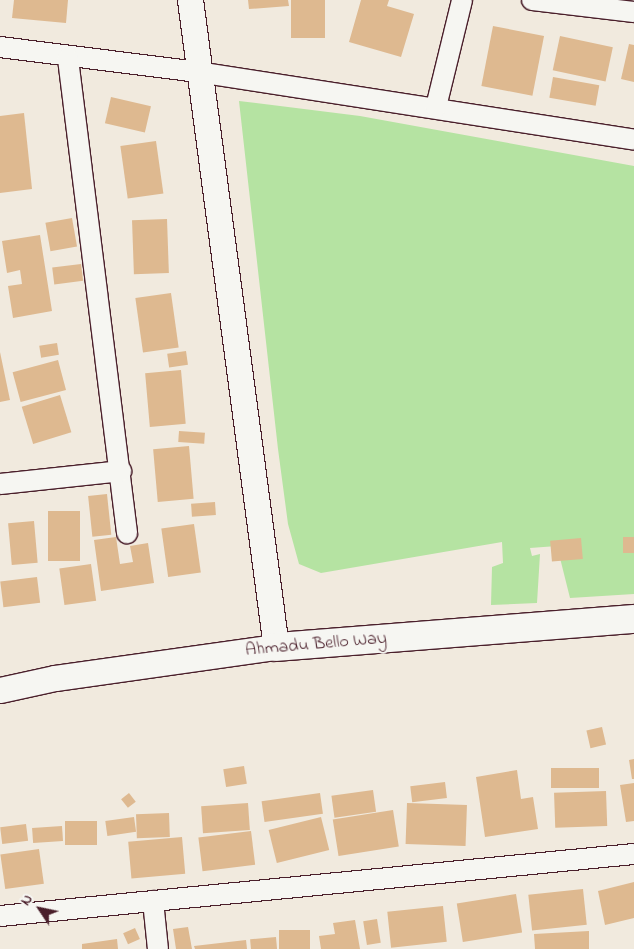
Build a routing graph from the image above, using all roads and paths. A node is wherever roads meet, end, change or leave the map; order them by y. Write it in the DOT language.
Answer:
graph roads {
  1 [pos="190,0"];
  2 [pos="462,0"];
  3 [pos="532,0"];
  4 [pos="634,12"];
  5 [pos="0,48"];
  6 [pos="68,58"];
  7 [pos="198,72"];
  8 [pos="436,107"];
  9 [pos="634,140"];
  10 [pos="120,471"];
  11 [pos="0,484"];
  12 [pos="127,533"];
  13 [pos="634,619"];
  14 [pos="276,647"];
  15 [pos="0,690"];
  16 [pos="634,854"];
  17 [pos="153,901"];
  18 [pos="0,916"];
  19 [pos="158,949"];
  1 -- 7 [label="street"];
  2 -- 8 [label="street"];
  3 -- 4 [label="street"];
  5 -- 6 [label="street"];
  6 -- 7 [label="street"];
  6 -- 10 [label="street"];
  7 -- 8 [label="street"];
  7 -- 14 [label="street"];
  8 -- 9 [label="street"];
  10 -- 11 [label="street"];
  10 -- 12 [label="street"];
  13 -- 14 [label="main road, Ahmadu Bello Way"];
  14 -- 15 [label="street, Ahmadu Bello Way"];
  16 -- 17 [label="street"];
  17 -- 18 [label="street"];
  17 -- 19 [label="street"];
}
